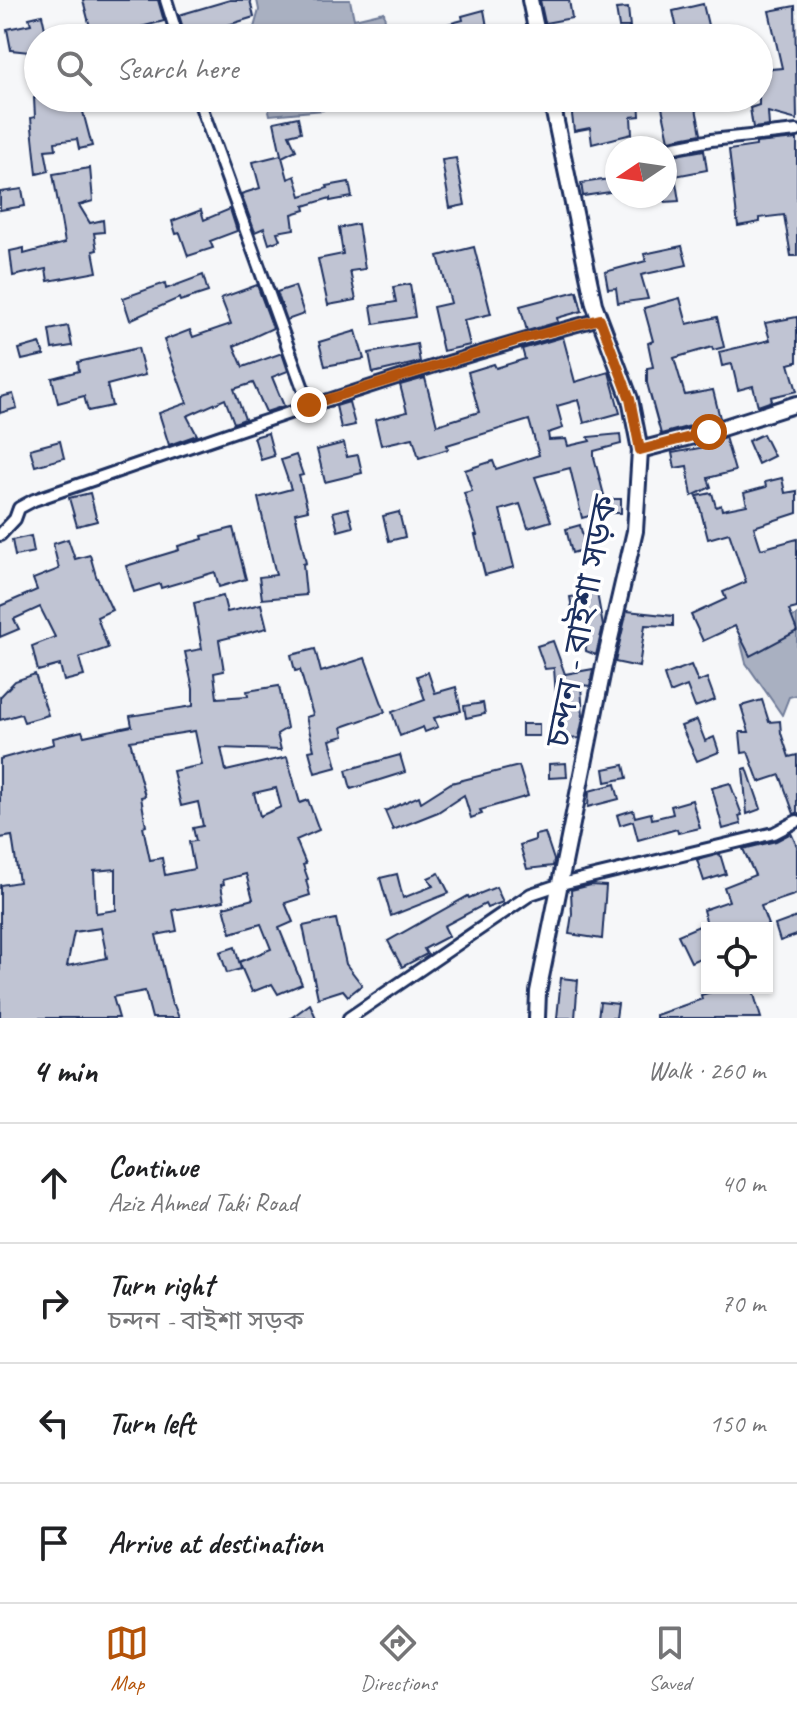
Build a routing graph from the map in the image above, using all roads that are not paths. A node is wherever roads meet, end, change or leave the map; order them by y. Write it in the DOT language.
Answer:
graph roads {
  1 [pos="166,0"];
  2 [pos="530,0"];
  3 [pos="174,24"];
  4 [pos="535,24"];
  5 [pos="203,112"];
  6 [pos="554,112"];
  7 [pos="797,131"];
  8 [pos="677,147"];
  9 [pos="600,319"];
  10 [pos="797,404"];
  11 [pos="309,405"];
  12 [pos="640,450"];
  13 [pos="0,535"];
  14 [pos="797,821"];
  15 [pos="561,884"];
  16 [pos="349,1018"];
  17 [pos="537,1018"];
  1 -- 3 [label="street"];
  2 -- 4 [label="main road"];
  5 -- 11 [label="street"];
  6 -- 9 [label="main road, চন্দন - বাইশা সড়ক"];
  7 -- 8 [label="street"];
  9 -- 11 [label="street"];
  9 -- 12 [label="main road, চন্দন - বাইশা সড়ক"];
  10 -- 12 [label="main road"];
  11 -- 13 [label="street"];
  12 -- 15 [label="main road, চন্দন - বাইশা সড়ক"];
  14 -- 15 [label="street"];
  15 -- 16 [label="street"];
  15 -- 17 [label="main road, চন্দন - বাইশা সড়ক"];
}
